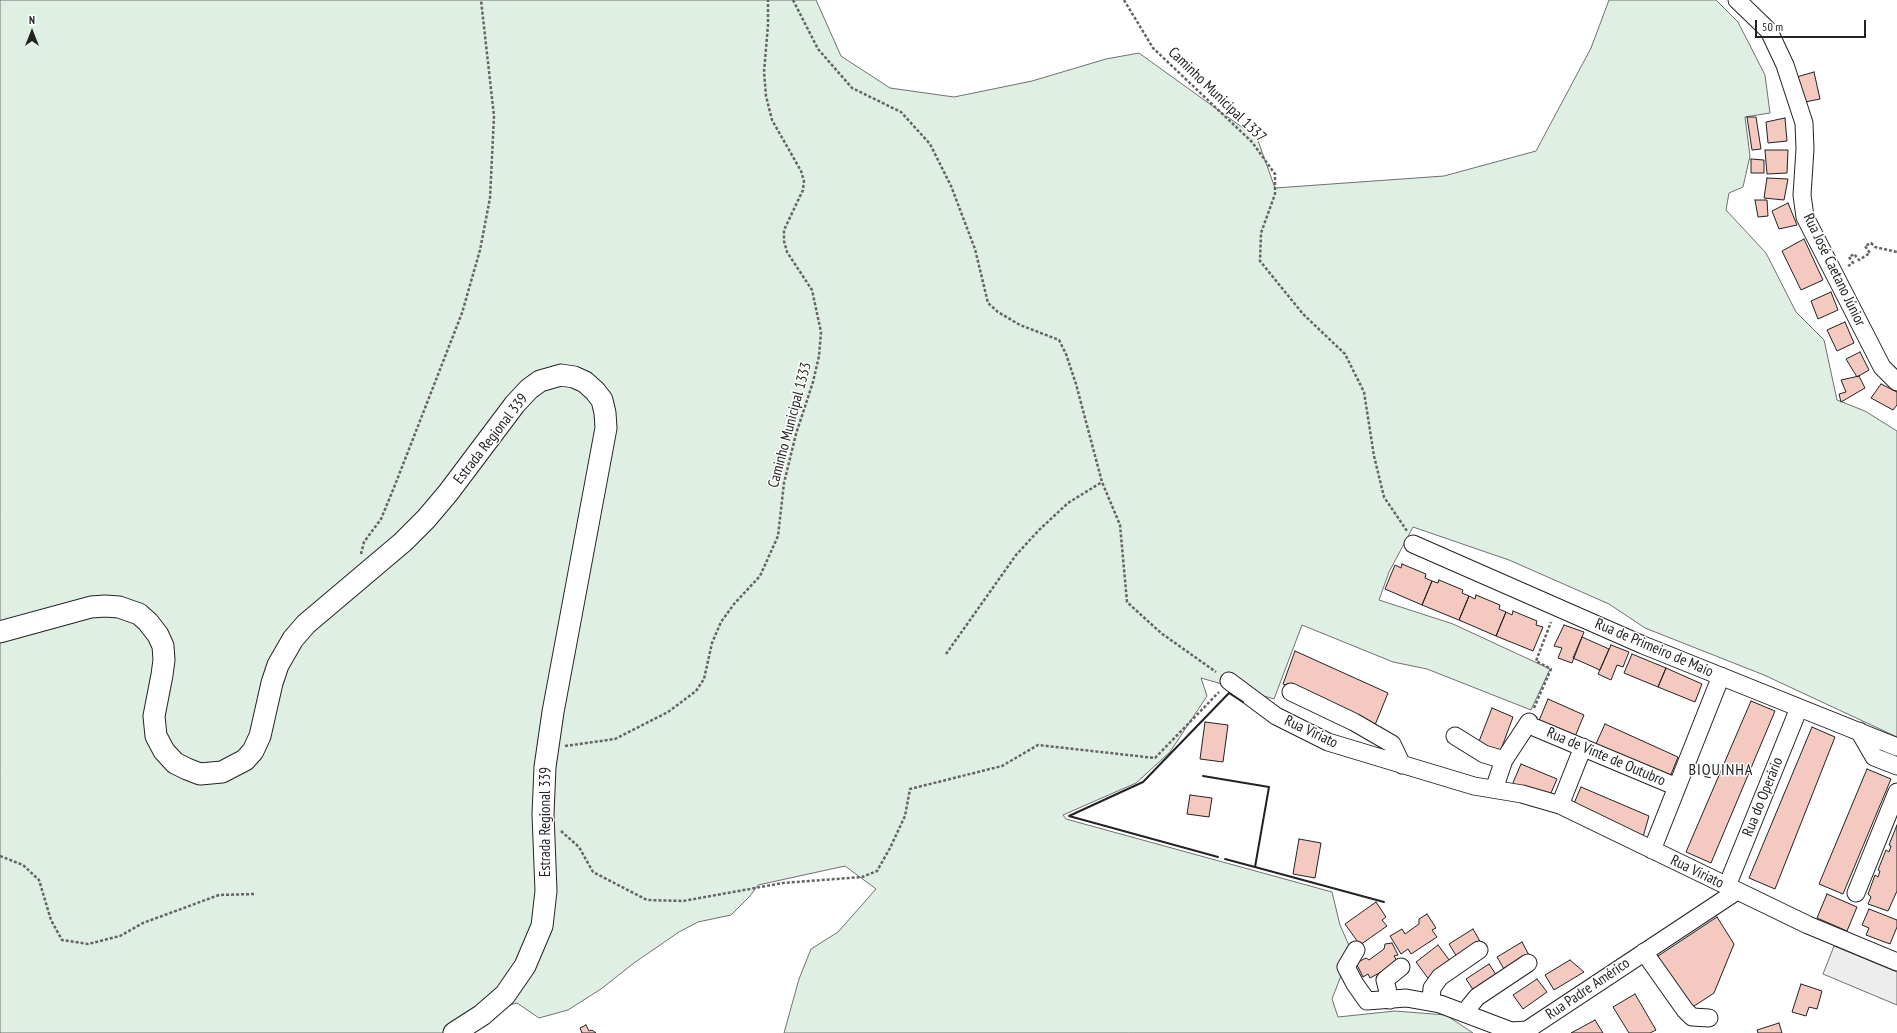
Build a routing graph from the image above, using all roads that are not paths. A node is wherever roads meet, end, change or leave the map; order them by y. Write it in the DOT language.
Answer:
graph roads {
  1 [pos="1737,0"];
  2 [pos="1897,382"];
  3 [pos="1413,544"];
  4 [pos="0,632"];
  5 [pos="1721,676"];
  6 [pos="1229,681"];
  7 [pos="1291,692"];
  8 [pos="1799,708"];
  9 [pos="1859,731"];
  10 [pos="1455,736"];
  11 [pos="1897,747"];
  12 [pos="1583,748"];
  13 [pos="1504,760"];
  14 [pos="1402,765"];
  15 [pos="1897,766"];
  16 [pos="1677,787"];
  17 [pos="1494,788"];
  18 [pos="1897,792"];
  19 [pos="1560,805"];
  20 [pos="1652,850"];
  21 [pos="1732,889"];
  22 [pos="1856,894"];
  23 [pos="1356,950"];
  24 [pos="1479,950"];
  25 [pos="1644,952"];
  26 [pos="1897,962"];
  27 [pos="1528,963"];
  28 [pos="1401,967"];
  29 [pos="1390,1000"];
  30 [pos="1431,1002"];
  31 [pos="1464,1013"];
  32 [pos="1710,1018"];
  33 [pos="454,1033"];
  1 -- 2 [label="street, Rua José Caetano Júnior"];
  3 -- 5 [label="street, Rua de Primeiro de Maio"];
  4 -- 33 [label="main road, Estrada Regional 339"];
  5 -- 8 [label="street, Rua de Primeiro de Maio"];
  5 -- 16 [label="street, Rua de Vinte de Outubro"];
  6 -- 14 [label="street, Rua Viriato"];
  7 -- 14 [label="street, Rua Viriato"];
  8 -- 9 [label="street, Rua de Primeiro de Maio"];
  8 -- 21 [label="street, Rua do Operário"];
  9 -- 11 [label="street, Rua de Primeiro de Maio"];
  9 -- 15 [label="street"];
  10 -- 13 [label="street"];
  12 -- 13 [label="street, Rua de Vinte de Outubro"];
  12 -- 16 [label="street, Rua de Vinte de Outubro"];
  12 -- 19 [label="street"];
  13 -- 17 [label="street"];
  14 -- 17 [label="street, Rua Viriato"];
  16 -- 20 [label="street, Rua de Vinte de Outubro"];
  17 -- 19 [label="street, Rua Viriato"];
  18 -- 22 [label="street"];
  19 -- 20 [label="street, Rua Viriato"];
  20 -- 21 [label="street, Rua Viriato"];
  21 -- 25 [label="street, Rua Padre Américo"];
  21 -- 26 [label="street, Rua Viriato"];
  23 -- 29 [label="street, Rua Padre Américo"];
  24 -- 30 [label="street"];
  25 -- 31 [label="street, Rua Padre Américo"];
  25 -- 32 [label="street, Rua Padre Américo"];
  27 -- 31 [label="street"];
  28 -- 29 [label="street"];
  29 -- 30 [label="street, Rua Padre Américo"];
  30 -- 31 [label="street, Rua Padre Américo"];
}
